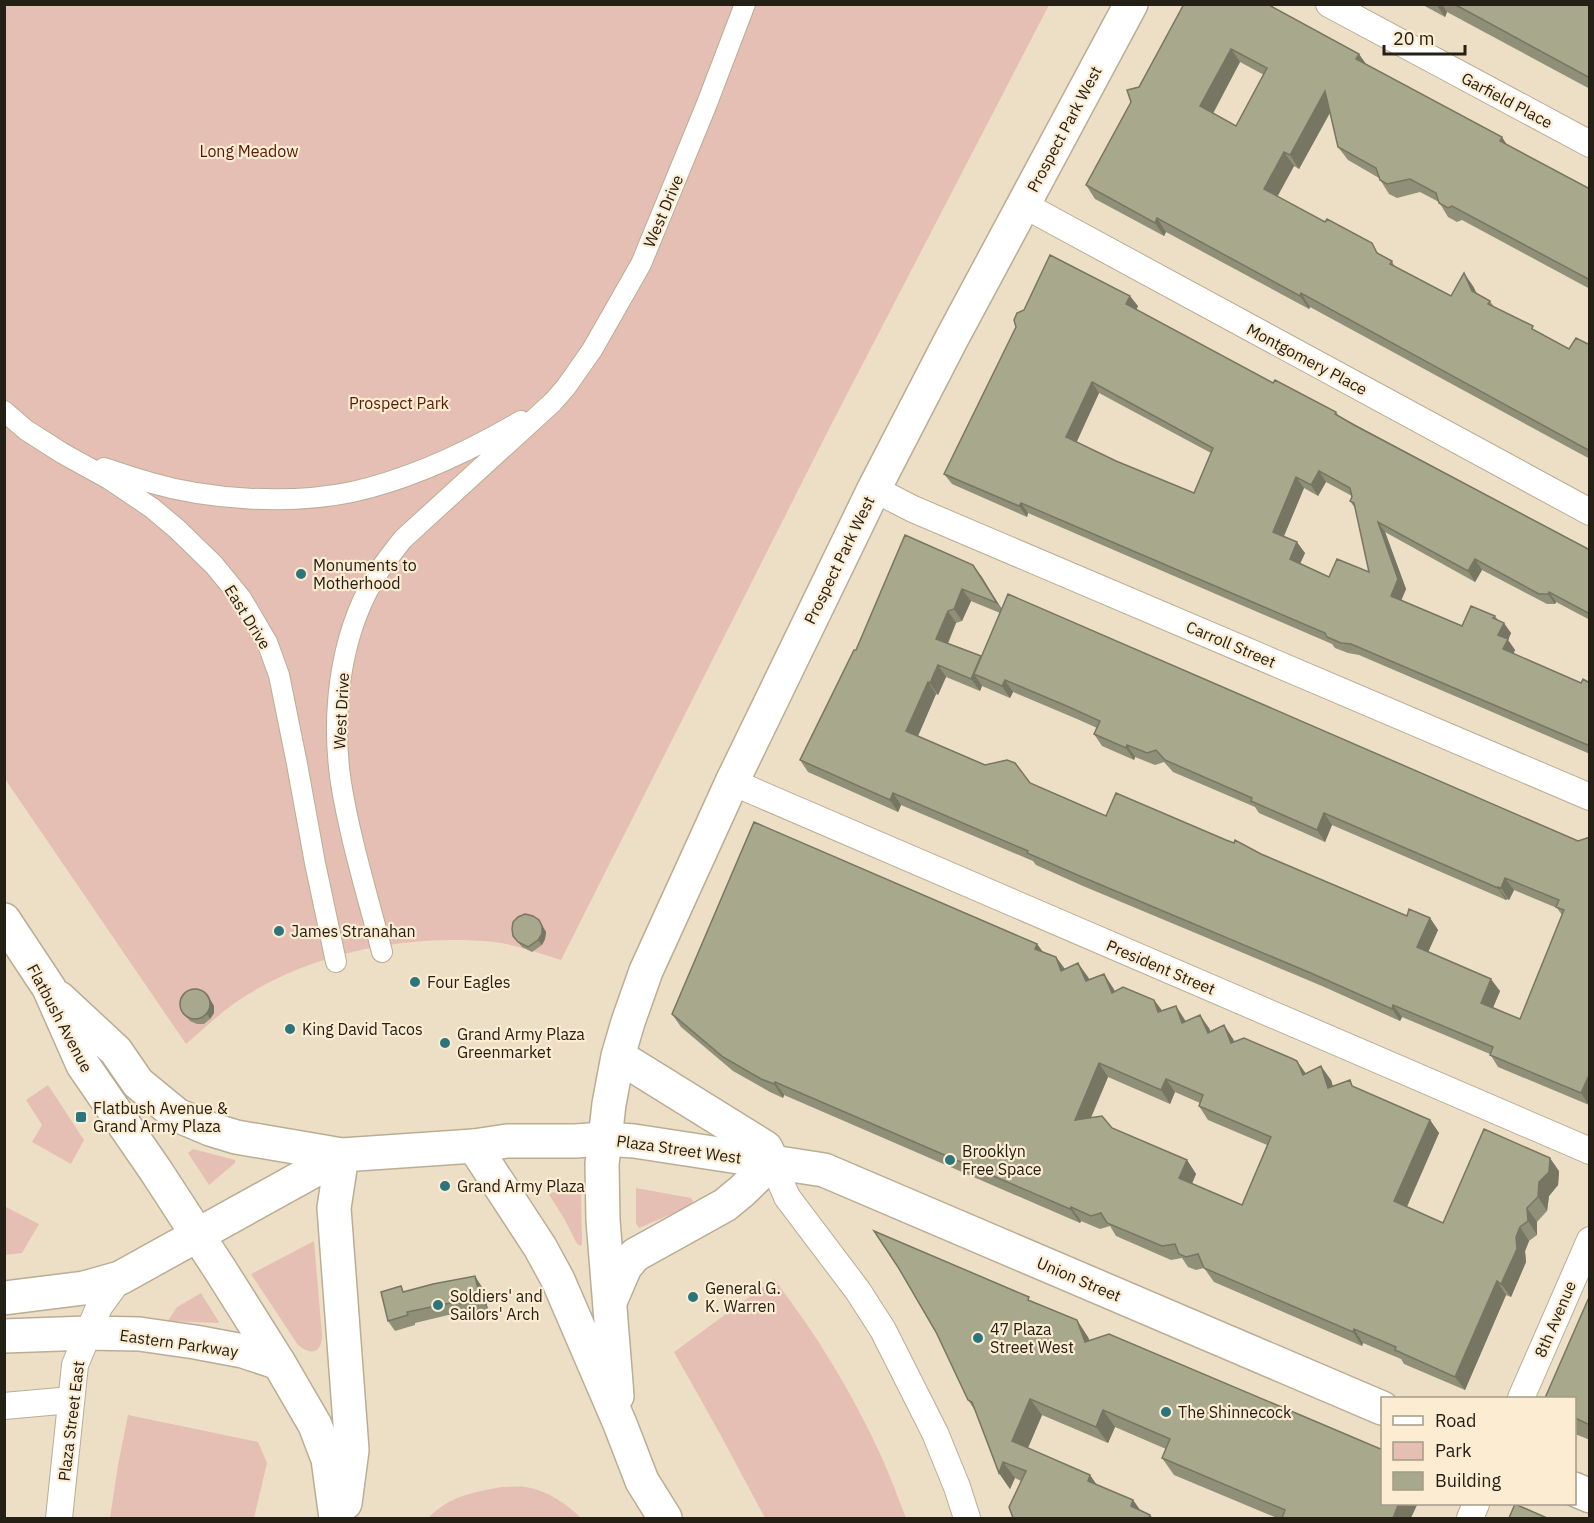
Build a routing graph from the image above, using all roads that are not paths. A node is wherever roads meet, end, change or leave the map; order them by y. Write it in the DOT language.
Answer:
graph roads {
  1 [pos="745,4"];
  2 [pos="1131,4"];
  3 [pos="1329,4"];
  4 [pos="1590,144"];
  5 [pos="1024,205"];
  6 [pos="553,402"];
  7 [pos="4,411"];
  8 [pos="62,453"];
  9 [pos="874,489"];
  10 [pos="1590,512"];
  11 [pos="732,782"];
  12 [pos="1590,797"];
  13 [pos="4,920"];
  14 [pos="382,952"];
  15 [pos="336,962"];
  16 [pos="49,988"];
  17 [pos="618,1056"];
  18 [pos="605,1139"];
  19 [pos="474,1146"];
  20 [pos="1590,1151"];
  21 [pos="342,1155"];
  22 [pos="772,1162"];
  23 [pos="197,1235"];
  24 [pos="1590,1240"];
  25 [pos="120,1278"];
  26 [pos="4,1298"];
  27 [pos="609,1303"];
  28 [pos="88,1333"];
  29 [pos="4,1336"];
  30 [pos="279,1363"];
  31 [pos="1521,1397"];
  32 [pos="71,1401"];
  33 [pos="4,1406"];
  34 [pos="1381,1407"];
  35 [pos="620,1424"];
  36 [pos="642,1481"];
  37 [pos="1576,1489"];
  38 [pos="1590,1496"];
  39 [pos="59,1518"];
  40 [pos="336,1518"];
  41 [pos="343,1518"];
  42 [pos="649,1518"];
  43 [pos="665,1518"];
  44 [pos="967,1518"];
  1 -- 6 [label="street, West Drive"];
  2 -- 5 [label="main road, Prospect Park West"];
  3 -- 4 [label="street, Garfield Place"];
  5 -- 9 [label="main road, Prospect Park West"];
  5 -- 10 [label="street, Montgomery Place"];
  6 -- 8 [label="street, West Drive"];
  6 -- 14 [label="street, West Drive"];
  7 -- 8 [label="street, East Drive"];
  8 -- 15 [label="street, East Drive"];
  9 -- 11 [label="main road, Prospect Park West"];
  9 -- 12 [label="street, Carroll Street"];
  11 -- 17 [label="main road, Prospect Park West"];
  11 -- 20 [label="street, President Street"];
  13 -- 16 [label="main road, Flatbush Avenue"];
  16 -- 21 [label="main road"];
  16 -- 23 [label="main road, Flatbush Avenue"];
  17 -- 18 [label="main road, Prospect Park West"];
  17 -- 22 [label="main road"];
  18 -- 19 [label="main road, Plaza Street West"];
  18 -- 22 [label="main road, Plaza Street West"];
  18 -- 27 [label="main road, Prospect Park West"];
  19 -- 21 [label="main road, Plaza Street West"];
  19 -- 35 [label="main road"];
  21 -- 23 [label="main road, Plaza Street West"];
  21 -- 41 [label="main road"];
  22 -- 27 [label="main road"];
  22 -- 34 [label="main road, Union Street"];
  22 -- 44 [label="street"];
  23 -- 25 [label="main road, Plaza Street East"];
  23 -- 30 [label="main road"];
  24 -- 31 [label="street, 8th Avenue"];
  25 -- 26 [label="main road"];
  25 -- 28 [label="street, Plaza Street East"];
  27 -- 35 [label="main road, Prospect Park West"];
  28 -- 29 [label="main road, Eastern Parkway"];
  28 -- 30 [label="main road, Eastern Parkway"];
  28 -- 32 [label="street, Plaza Street East"];
  30 -- 40 [label="main road"];
  32 -- 33 [label="street"];
  32 -- 39 [label="street, Plaza Street East"];
  35 -- 36 [label="main road"];
  36 -- 42 [label="main road"];
  36 -- 43 [label="main road"];
  37 -- 38 [label="main road"];
}
